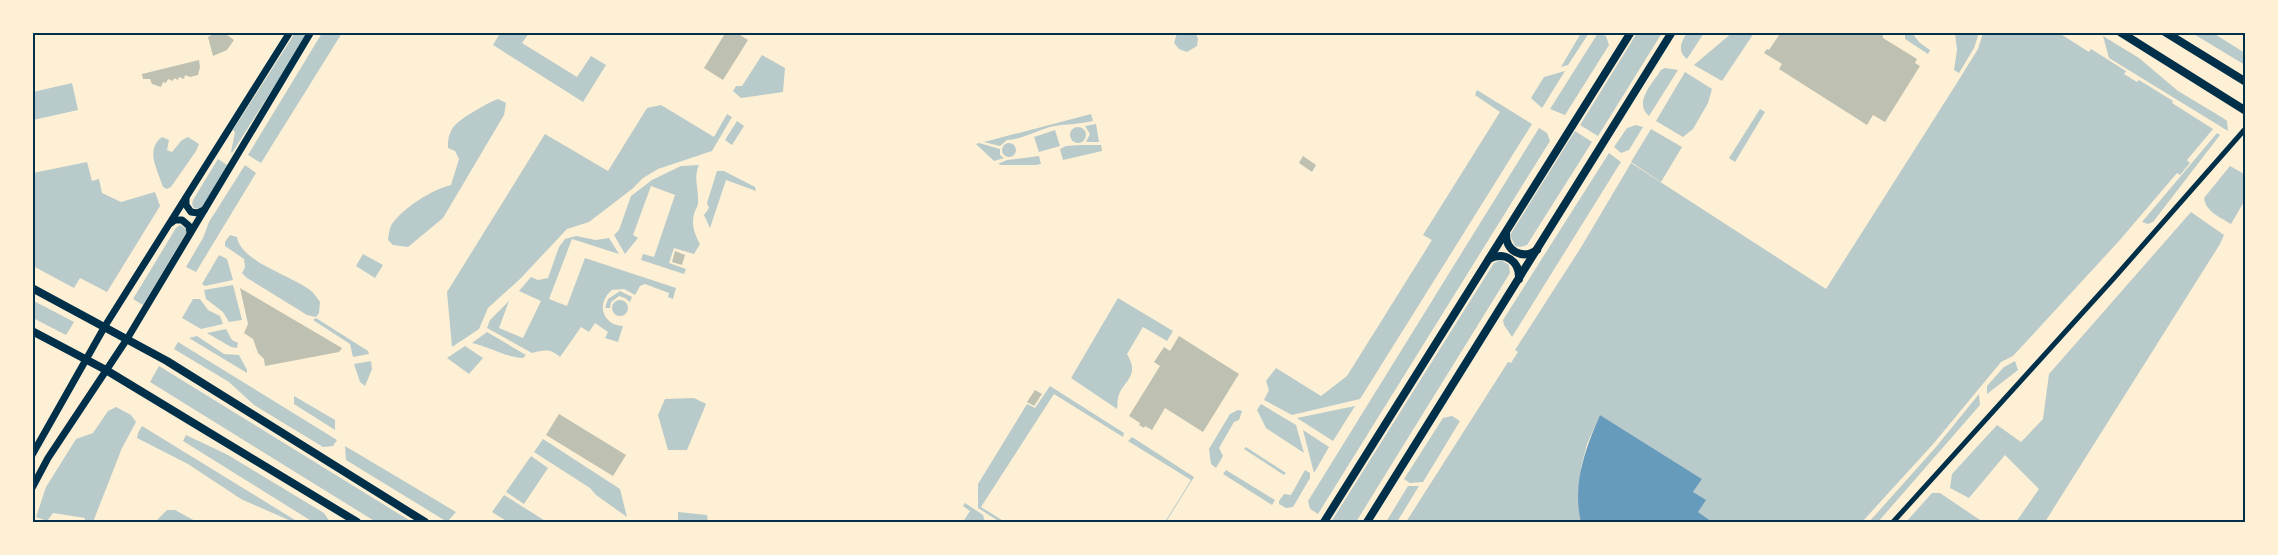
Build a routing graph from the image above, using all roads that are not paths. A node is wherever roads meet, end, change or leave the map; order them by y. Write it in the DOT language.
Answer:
graph roads {
  1 [pos="290,32"];
  2 [pos="311,32"];
  3 [pos="1631,32"];
  4 [pos="1672,32"];
  5 [pos="2120,32"];
  6 [pos="2166,32"];
  7 [pos="2246,82"];
  8 [pos="2246,111"];
  9 [pos="2246,128"];
  10 [pos="188,196"];
  11 [pos="206,207"];
  12 [pos="170,224"];
  13 [pos="1506,231"];
  14 [pos="189,236"];
  15 [pos="1537,250"];
  16 [pos="1488,260"];
  17 [pos="1519,279"];
  18 [pos="32,288"];
  19 [pos="105,326"];
  20 [pos="32,330"];
  21 [pos="127,339"];
  22 [pos="86,358"];
  23 [pos="106,370"];
  24 [pos="32,455"];
  25 [pos="32,488"];
  26 [pos="357,522"];
  27 [pos="425,522"];
  28 [pos="1324,522"];
  29 [pos="1368,522"];
  30 [pos="1893,522"];
  1 -- 10 [label="main road"];
  2 -- 11 [label="main road"];
  3 -- 13 [label="main road"];
  4 -- 15 [label="main road"];
  5 -- 8 [label="main road"];
  6 -- 7 [label="main road"];
  9 -- 30 [label="street"];
  10 -- 11 [label="main road"];
  10 -- 12 [label="main road"];
  11 -- 14 [label="main road"];
  12 -- 14 [label="main road"];
  12 -- 19 [label="main road"];
  13 -- 15 [label="main road"];
  13 -- 16 [label="main road"];
  14 -- 21 [label="main road"];
  15 -- 17 [label="main road"];
  16 -- 17 [label="main road"];
  16 -- 28 [label="main road"];
  17 -- 29 [label="main road"];
  18 -- 19 [label="main road"];
  19 -- 21 [label="main road"];
  19 -- 22 [label="main road"];
  20 -- 22 [label="main road"];
  21 -- 23 [label="main road"];
  21 -- 27 [label="main road"];
  22 -- 23 [label="main road"];
  22 -- 24 [label="main road"];
  23 -- 25 [label="main road"];
  23 -- 26 [label="main road"];
}
